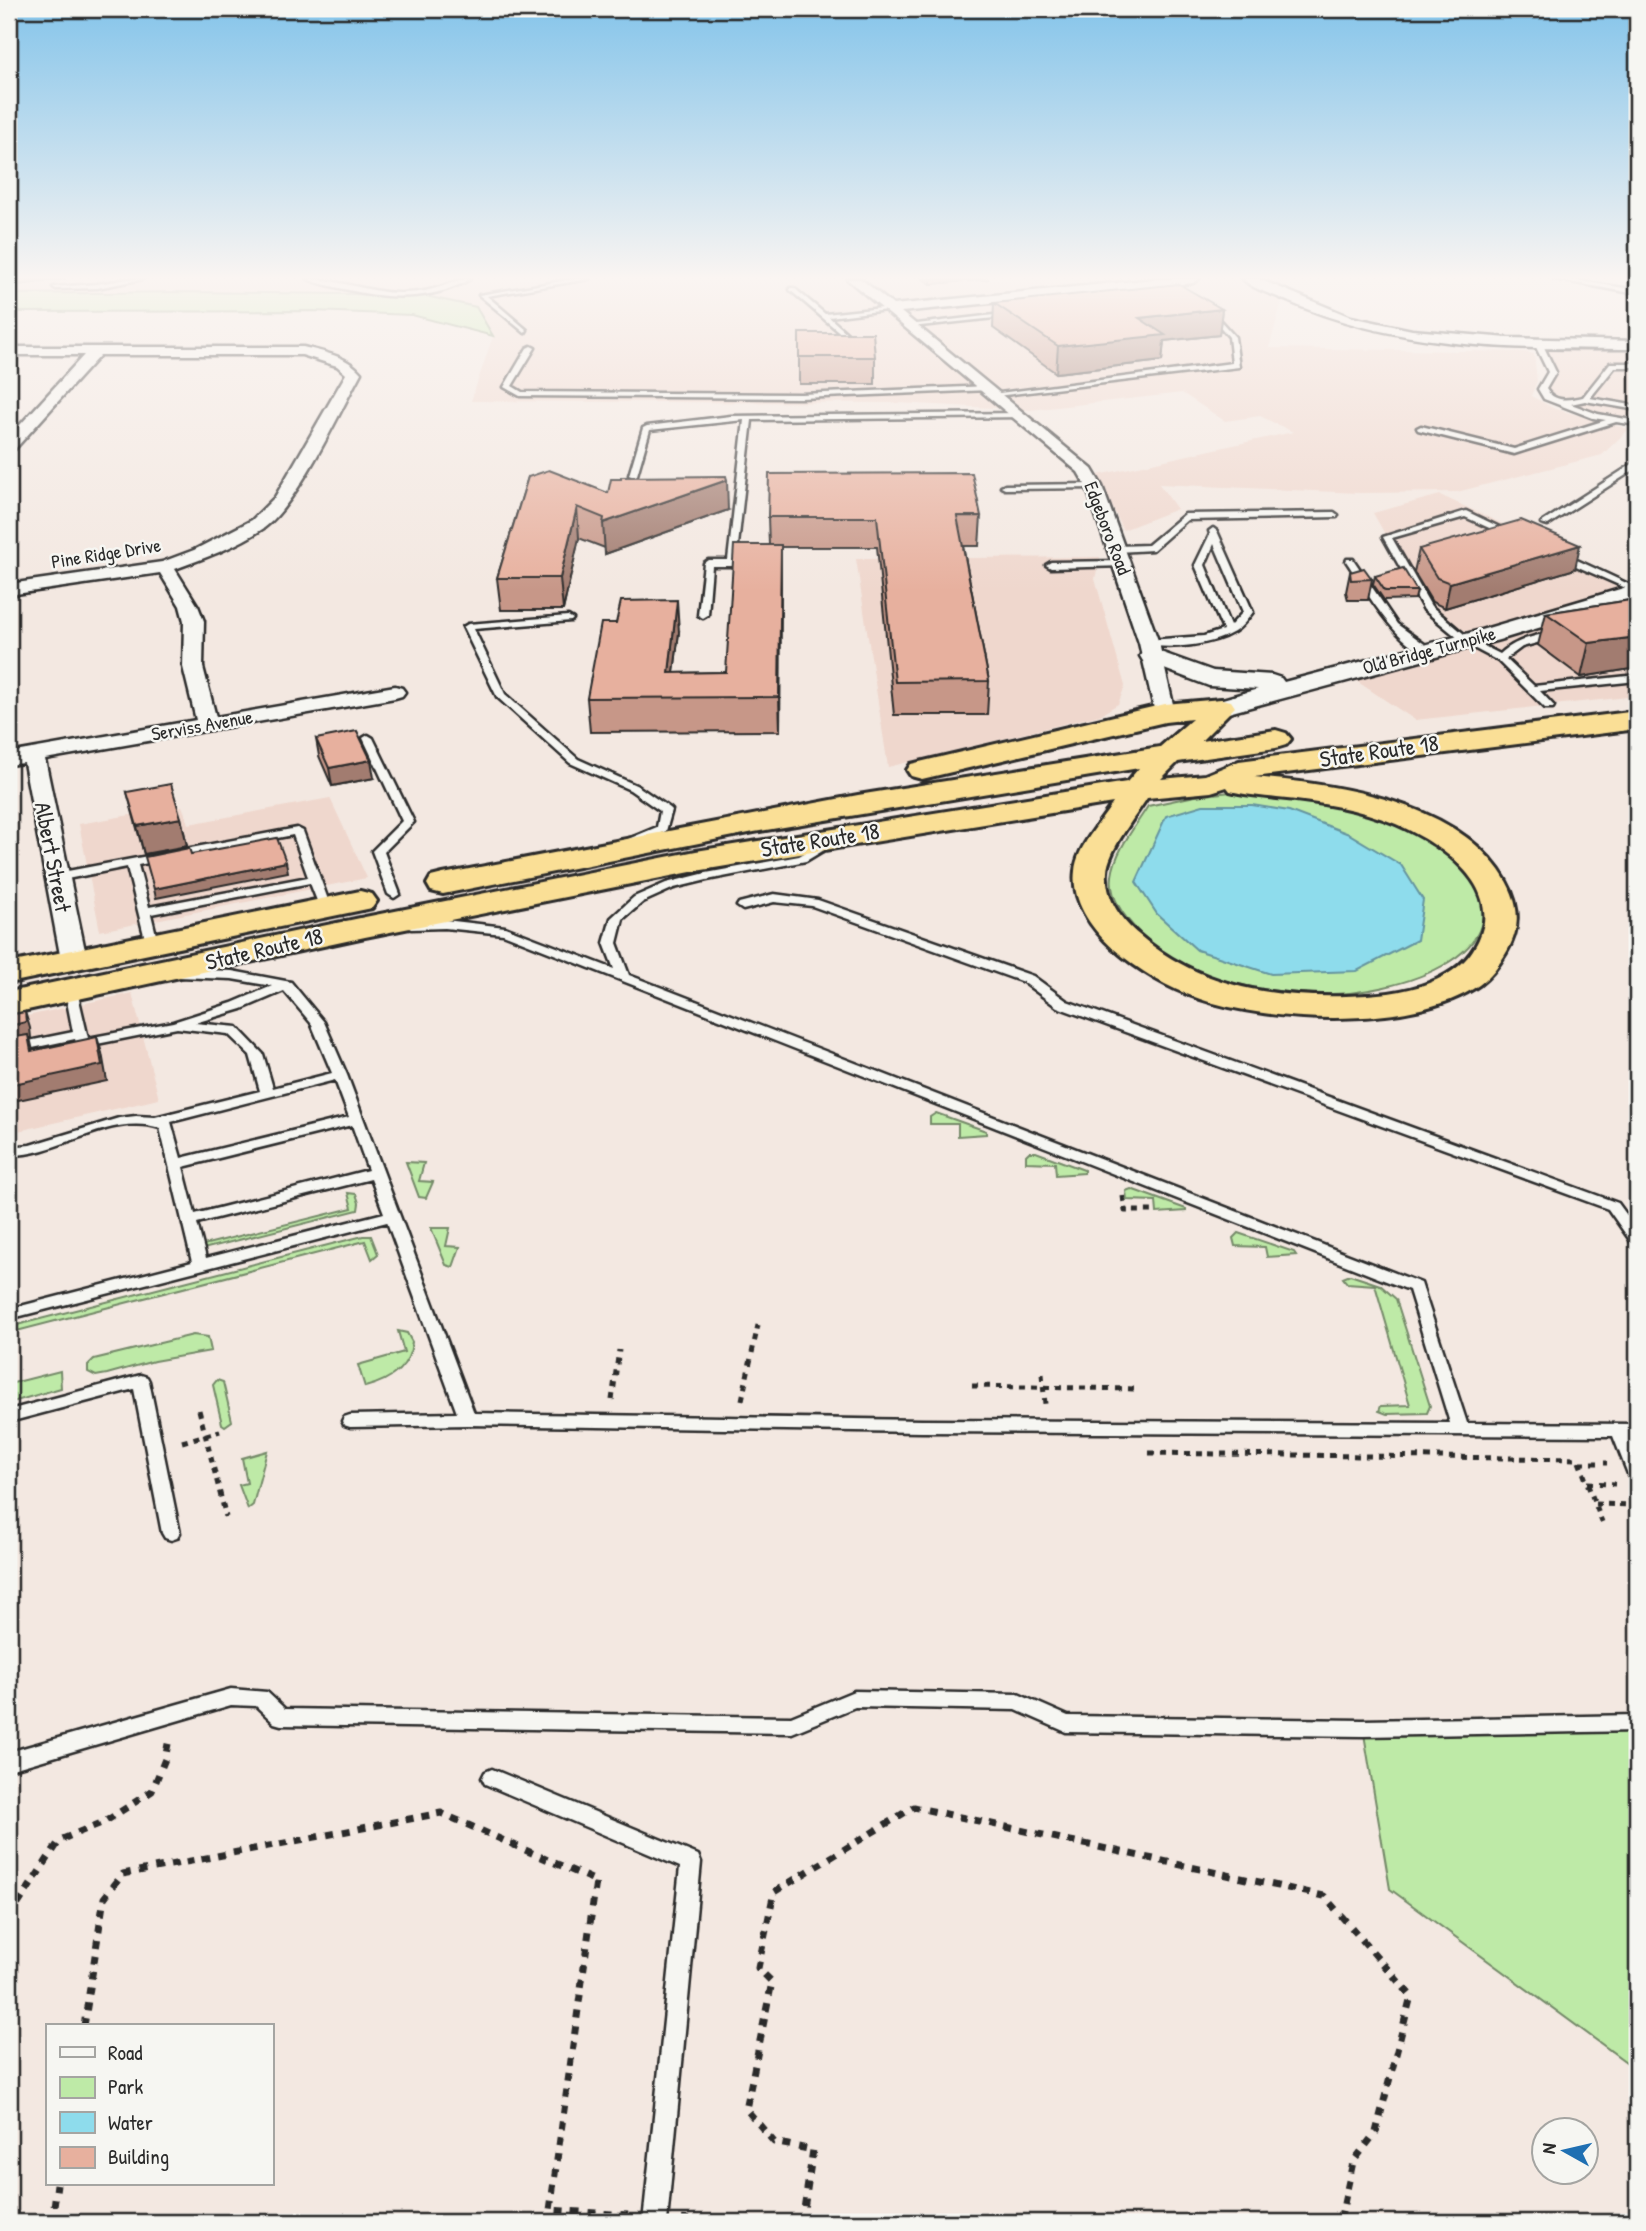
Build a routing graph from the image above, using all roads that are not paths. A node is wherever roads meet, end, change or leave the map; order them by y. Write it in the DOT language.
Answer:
graph roads {
  1 [pos="67,383"];
  2 [pos="348,383"];
  3 [pos="510,383"];
  4 [pos="982,383"];
  5 [pos="1066,383"];
  6 [pos="1545,383"];
  7 [pos="1598,383"];
  8 [pos="992,391"];
  9 [pos="1585,399"];
  10 [pos="1561,404"];
  11 [pos="1637,408"];
  12 [pos="1021,415"];
  13 [pos="748,418"];
  14 [pos="1617,419"];
  15 [pos="1637,423"];
  16 [pos="1421,428"];
  17 [pos="9,446"];
  18 [pos="1637,465"];
  19 [pos="633,475"];
  20 [pos="1094,486"];
  21 [pos="1005,487"];
  22 [pos="1335,515"];
  23 [pos="1206,517"];
  24 [pos="1545,523"];
  25 [pos="1214,534"];
  26 [pos="1509,534"];
  27 [pos="1519,538"];
  28 [pos="1487,539"];
  29 [pos="1550,551"];
  30 [pos="1120,556"];
  31 [pos="1350,561"];
  32 [pos="1051,565"];
  33 [pos="165,566"];
  34 [pos="9,589"];
  35 [pos="1632,596"];
  36 [pos="703,615"];
  37 [pos="568,619"];
  38 [pos="1228,632"];
  39 [pos="1565,632"];
  40 [pos="1467,640"];
  41 [pos="1151,649"];
  42 [pos="1427,650"];
  43 [pos="1502,659"];
  44 [pos="1637,678"];
  45 [pos="1297,685"];
  46 [pos="395,692"];
  47 [pos="1637,696"];
  48 [pos="1541,697"];
  49 [pos="1221,707"];
  50 [pos="1165,713"];
  51 [pos="1442,718"];
  52 [pos="1637,720"];
  53 [pos="207,724"];
  54 [pos="1374,726"];
  55 [pos="368,738"];
  56 [pos="33,754"];
  57 [pos="9,759"];
  58 [pos="1152,766"];
  59 [pos="1195,783"];
  60 [pos="789,817"];
  61 [pos="839,836"];
  62 [pos="601,852"];
  63 [pos="132,863"];
  64 [pos="57,877"];
  65 [pos="320,894"];
  66 [pos="394,894"];
  67 [pos="743,906"];
  68 [pos="144,912"];
  69 [pos="365,926"];
  70 [pos="154,958"];
  71 [pos="9,973"];
  72 [pos="72,975"];
  73 [pos="623,975"];
  74 [pos="286,985"];
  75 [pos="9,1003"];
  76 [pos="237,1006"];
  77 [pos="175,1025"];
  78 [pos="232,1030"];
  79 [pos="80,1034"];
  80 [pos="9,1049"];
  81 [pos="340,1075"];
  82 [pos="268,1093"];
  83 [pos="354,1120"];
  84 [pos="157,1121"];
  85 [pos="9,1152"];
  86 [pos="175,1164"];
  87 [pos="376,1173"];
  88 [pos="391,1216"];
  89 [pos="190,1220"];
  90 [pos="1637,1239"];
  91 [pos="200,1264"];
  92 [pos="9,1314"];
  93 [pos="9,1416"];
  94 [pos="468,1419"];
  95 [pos="350,1420"];
  96 [pos="1461,1430"];
  97 [pos="1619,1430"];
  98 [pos="1637,1430"];
  99 [pos="1637,1474"];
  100 [pos="171,1533"];
  101 [pos="1637,1723"];
  102 [pos="9,1761"];
  103 [pos="492,1778"];
  104 [pos="655,2219"];
  1 -- 17 [label="street"];
  2 -- 33 [label="street, Pine Ridge Drive"];
  3 -- 8 [label="lane"];
  4 -- 8 [label="street, Edgeboro Road"];
  5 -- 8 [label="lane"];
  6 -- 10 [label="lane"];
  7 -- 9 [label="lane"];
  8 -- 12 [label="street, Edgeboro Road"];
  9 -- 10 [label="lane"];
  9 -- 11 [label="lane"];
  10 -- 14 [label="lane"];
  12 -- 13 [label="lane"];
  12 -- 20 [label="street, Edgeboro Road"];
  13 -- 19 [label="lane"];
  13 -- 36 [label="lane"];
  14 -- 15 [label="lane"];
  14 -- 16 [label="lane"];
  18 -- 24 [label="lane"];
  20 -- 21 [label="lane"];
  20 -- 30 [label="street, Edgeboro Road"];
  22 -- 23 [label="lane"];
  23 -- 25 [label="lane"];
  23 -- 30 [label="lane"];
  25 -- 38 [label="lane"];
  25 -- 38 [label="lane"];
  26 -- 27 [label="lane"];
  26 -- 28 [label="lane"];
  26 -- 40 [label="lane"];
  29 -- 35 [label="lane"];
  30 -- 32 [label="lane"];
  30 -- 41 [label="street, Edgeboro Road"];
  31 -- 42 [label="lane"];
  33 -- 34 [label="street, Pine Ridge Drive"];
  33 -- 53 [label="street"];
  35 -- 40 [label="street, Old Bridge Turnpike"];
  37 -- 62 [label="lane"];
  38 -- 41 [label="lane"];
  39 -- 43 [label="lane"];
  40 -- 42 [label="street, Old Bridge Turnpike"];
  40 -- 43 [label="lane"];
  41 -- 45 [label="street"];
  41 -- 50 [label="street, Edgeboro Road"];
  42 -- 45 [label="street, Old Bridge Turnpike"];
  43 -- 48 [label="lane"];
  44 -- 48 [label="lane"];
  45 -- 49 [label="street, Old Bridge Turnpike"];
  46 -- 53 [label="street, Serviss Avenue"];
  47 -- 48 [label="highway, State Route 18"];
  48 -- 51 [label="highway, State Route 18"];
  49 -- 50 [label="highway"];
  49 -- 58 [label="highway"];
  50 -- 58 [label="highway"];
  50 -- 58 [label="highway"];
  50 -- 60 [label="highway"];
  52 -- 59 [label="highway, State Route 18"];
  53 -- 56 [label="street, Serviss Avenue"];
  54 -- 58 [label="highway, State Route 18"];
  55 -- 66 [label="lane"];
  56 -- 57 [label="street, Serviss Avenue"];
  56 -- 64 [label="street, Albert Street"];
  58 -- 59 [label="highway, State Route 18"];
  58 -- 59 [label="highway"];
  58 -- 60 [label="highway, State Route 18"];
  58 -- 61 [label="highway, State Route 18"];
  60 -- 62 [label="highway, State Route 18"];
  61 -- 69 [label="highway, State Route 18"];
  61 -- 73 [label="lane"];
  62 -- 66 [label="highway, State Route 18"];
  63 -- 64 [label="lane"];
  63 -- 65 [label="lane"];
  63 -- 68 [label="lane"];
  64 -- 72 [label="street, Albert Street"];
  65 -- 66 [label="highway, State Route 18"];
  65 -- 68 [label="lane"];
  65 -- 70 [label="highway, State Route 18"];
  67 -- 90 [label="lane"];
  68 -- 70 [label="lane"];
  69 -- 70 [label="highway, State Route 18"];
  69 -- 73 [label="lane"];
  70 -- 72 [label="highway, State Route 18"];
  70 -- 74 [label="lane"];
  71 -- 72 [label="highway, State Route 18"];
  72 -- 75 [label="highway, State Route 18"];
  72 -- 79 [label="lane"];
  73 -- 96 [label="lane"];
  74 -- 76 [label="lane"];
  74 -- 81 [label="lane"];
  76 -- 77 [label="lane"];
  76 -- 78 [label="lane"];
  77 -- 78 [label="lane"];
  77 -- 79 [label="lane"];
  78 -- 82 [label="lane"];
  79 -- 80 [label="lane"];
  81 -- 82 [label="lane"];
  81 -- 83 [label="lane"];
  82 -- 84 [label="lane"];
  83 -- 86 [label="lane"];
  83 -- 87 [label="lane"];
  84 -- 85 [label="lane"];
  84 -- 86 [label="lane"];
  86 -- 89 [label="lane"];
  87 -- 88 [label="lane"];
  87 -- 89 [label="lane"];
  88 -- 91 [label="lane"];
  88 -- 94 [label="lane"];
  89 -- 91 [label="lane"];
  91 -- 92 [label="lane"];
  93 -- 100 [label="lane"];
  94 -- 95 [label="lane"];
  94 -- 96 [label="lane"];
  96 -- 97 [label="lane"];
  97 -- 98 [label="lane"];
  97 -- 99 [label="lane"];
  101 -- 102 [label="lane"];
  103 -- 104 [label="lane"];
}
